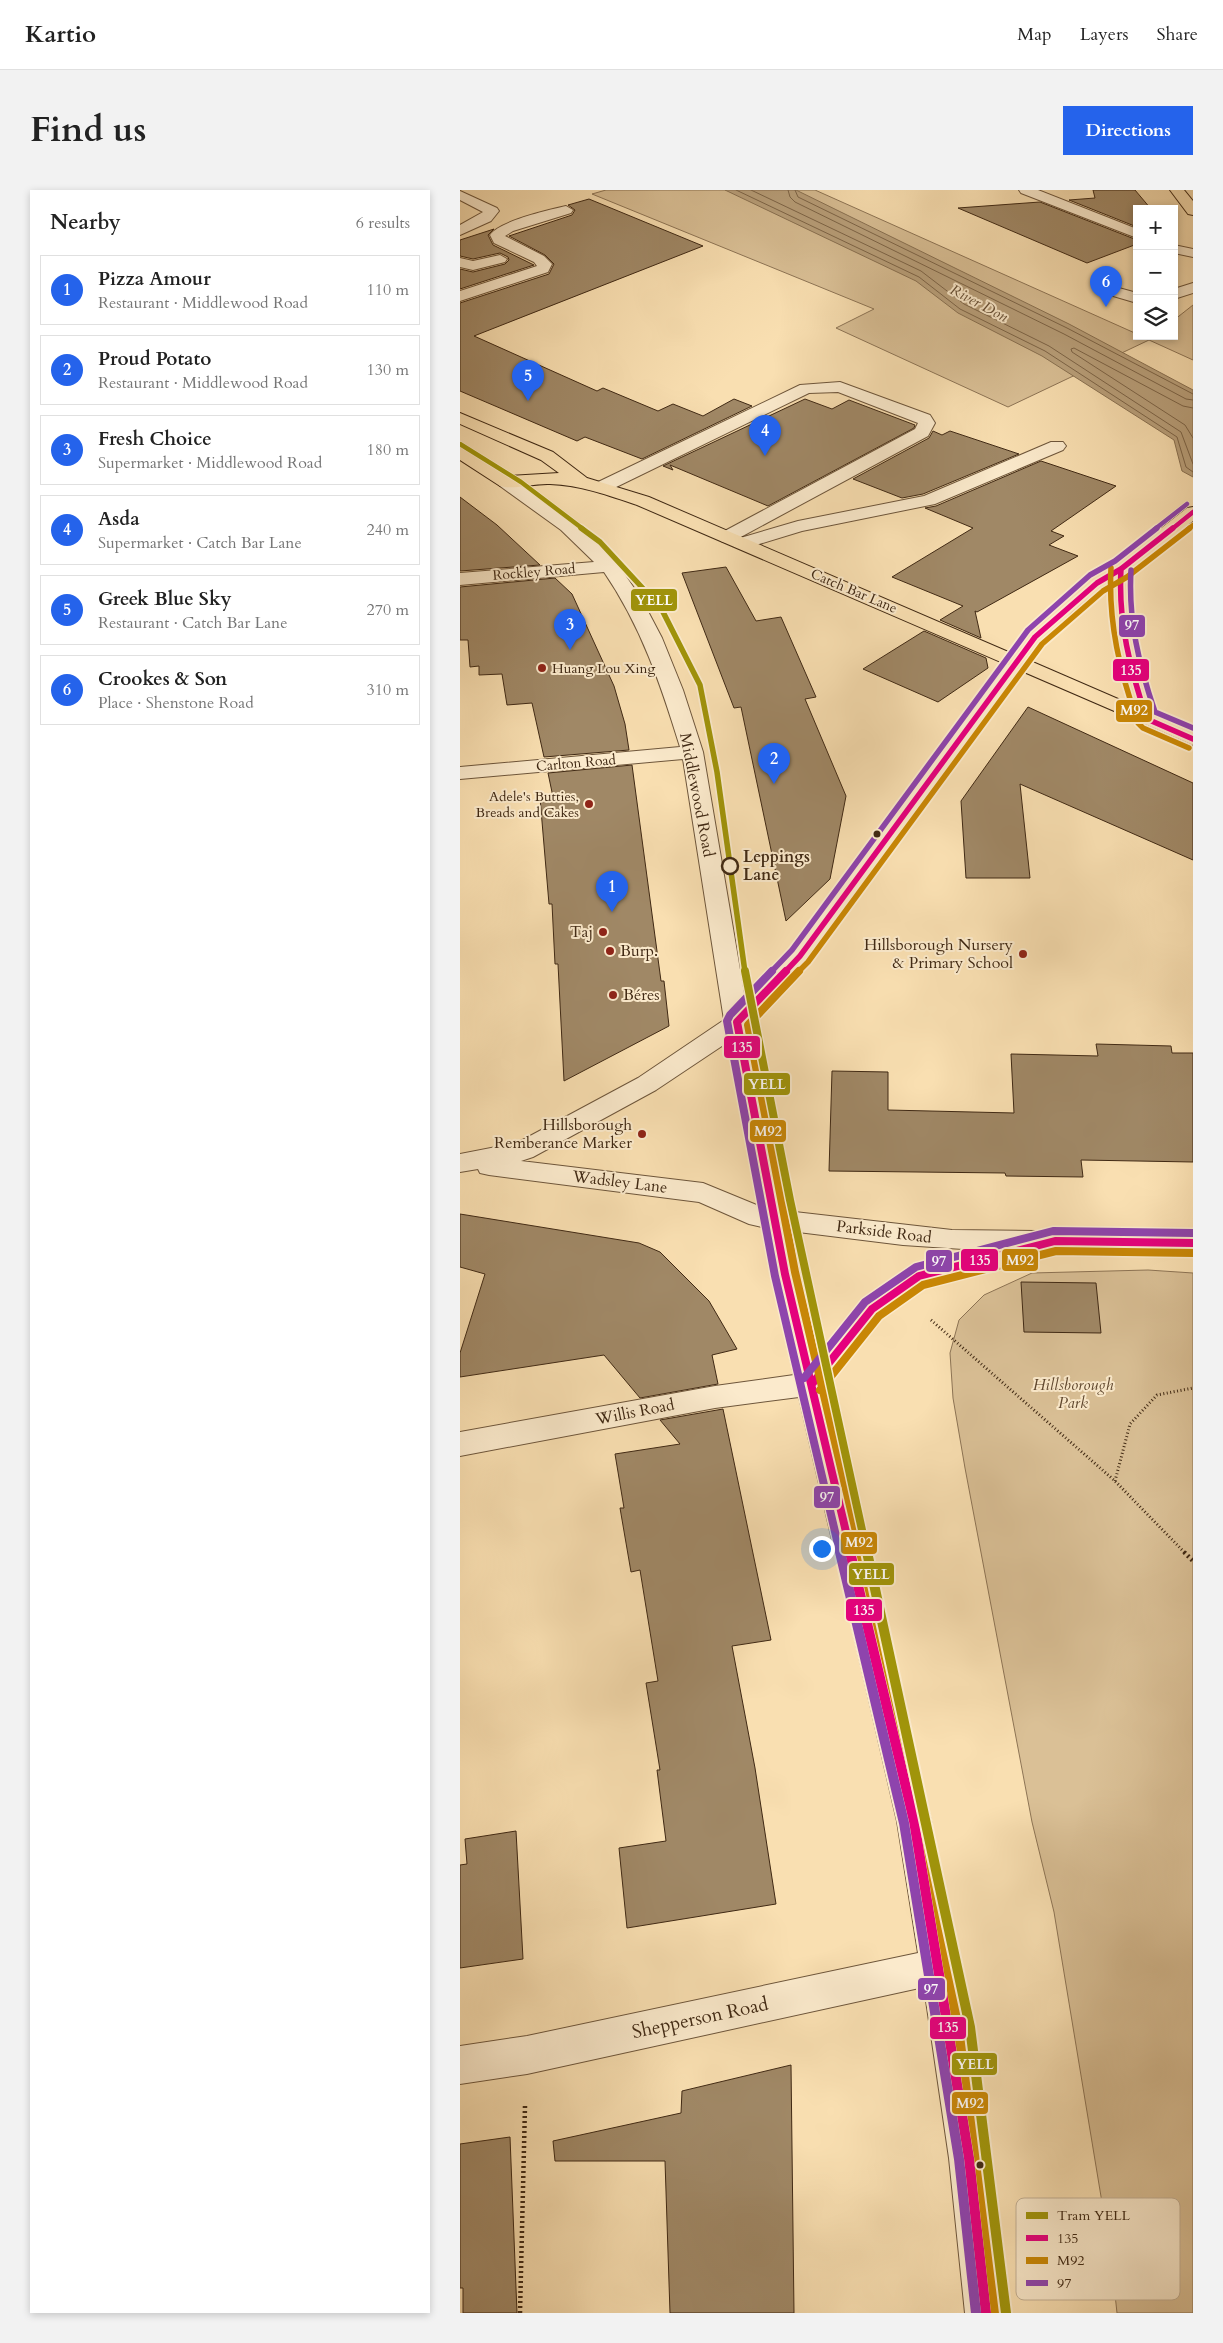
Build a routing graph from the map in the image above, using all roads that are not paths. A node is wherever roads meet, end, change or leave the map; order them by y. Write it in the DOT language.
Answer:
graph roads {
  1 [pos="1026,190"];
  2 [pos="1176,190"];
  3 [pos="460,195"];
  4 [pos="566,210"];
  5 [pos="1193,211"];
  6 [pos="460,231"];
  7 [pos="1133,232"];
  8 [pos="1178,250"];
  9 [pos="1193,253"];
  10 [pos="500,259"];
  11 [pos="460,262"];
  12 [pos="1193,288"];
  13 [pos="1108,290"];
  14 [pos="1178,293"];
  15 [pos="460,296"];
  16 [pos="1133,297"];
  17 [pos="460,418"];
  18 [pos="1057,446"];
  19 [pos="460,452"];
  20 [pos="579,480"];
  21 [pos="506,482"];
  22 [pos="602,487"];
  23 [pos="1193,512"];
  24 [pos="735,540"];
  25 [pos="609,566"];
  26 [pos="1121,569"];
  27 [pos="460,579"];
  28 [pos="1017,662"];
  29 [pos="1147,719"];
  30 [pos="1193,739"];
  31 [pos="692,752"];
  32 [pos="460,772"];
  33 [pos="737,1022"];
  34 [pos="461,1163"];
  35 [pos="774,1219"];
  36 [pos="1055,1241"];
  37 [pos="1193,1243"];
  38 [pos="812,1384"];
  39 [pos="460,1444"];
  40 [pos="939,1966"];
  41 [pos="460,2065"];
  42 [pos="986,2313"];
  1 -- 7 [label="street"];
  2 -- 5 [label="main road"];
  3 -- 6 [label="street"];
  4 -- 15 [label="street"];
  8 -- 9 [label="street"];
  10 -- 11 [label="street"];
  12 -- 14 [label="street"];
  13 -- 16 [label="street"];
  17 -- 20 [label="main road"];
  18 -- 24 [label="street"];
  19 -- 21 [label="main road, Middlewood Road"];
  20 -- 21 [label="main road, Catch Bar Lane"];
  20 -- 22 [label="main road, Catch Bar Lane"];
  21 -- 25 [label="street, Middlewood Road"];
  22 -- 24 [label="main road, Catch Bar Lane"];
  22 -- 24 [label="street"];
  23 -- 26 [label="main road"];
  24 -- 28 [label="main road, Catch Bar Lane"];
  25 -- 27 [label="street, Rockley Road"];
  25 -- 31 [label="street, Middlewood Road"];
  26 -- 28 [label="main road"];
  26 -- 29 [label="main road"];
  28 -- 29 [label="main road, Catch Bar Lane"];
  28 -- 33 [label="street"];
  29 -- 30 [label="main road, Catch Bar Lane"];
  31 -- 32 [label="street, Carlton Road"];
  31 -- 33 [label="street, Middlewood Road"];
  33 -- 34 [label="street, Wadsley Lane"];
  33 -- 35 [label="street, Middlewood Road"];
  34 -- 35 [label="street, Wadsley Lane"];
  35 -- 36 [label="street, Parkside Road"];
  35 -- 38 [label="street, Middlewood Road"];
  36 -- 37 [label="street, Parkside Road"];
  36 -- 38 [label="street, Parkside Road"];
  38 -- 39 [label="street, Willis Road"];
  38 -- 40 [label="street, Middlewood Road"];
  40 -- 41 [label="street, Shepperson Road"];
  40 -- 42 [label="street, Middlewood Road"];
}
